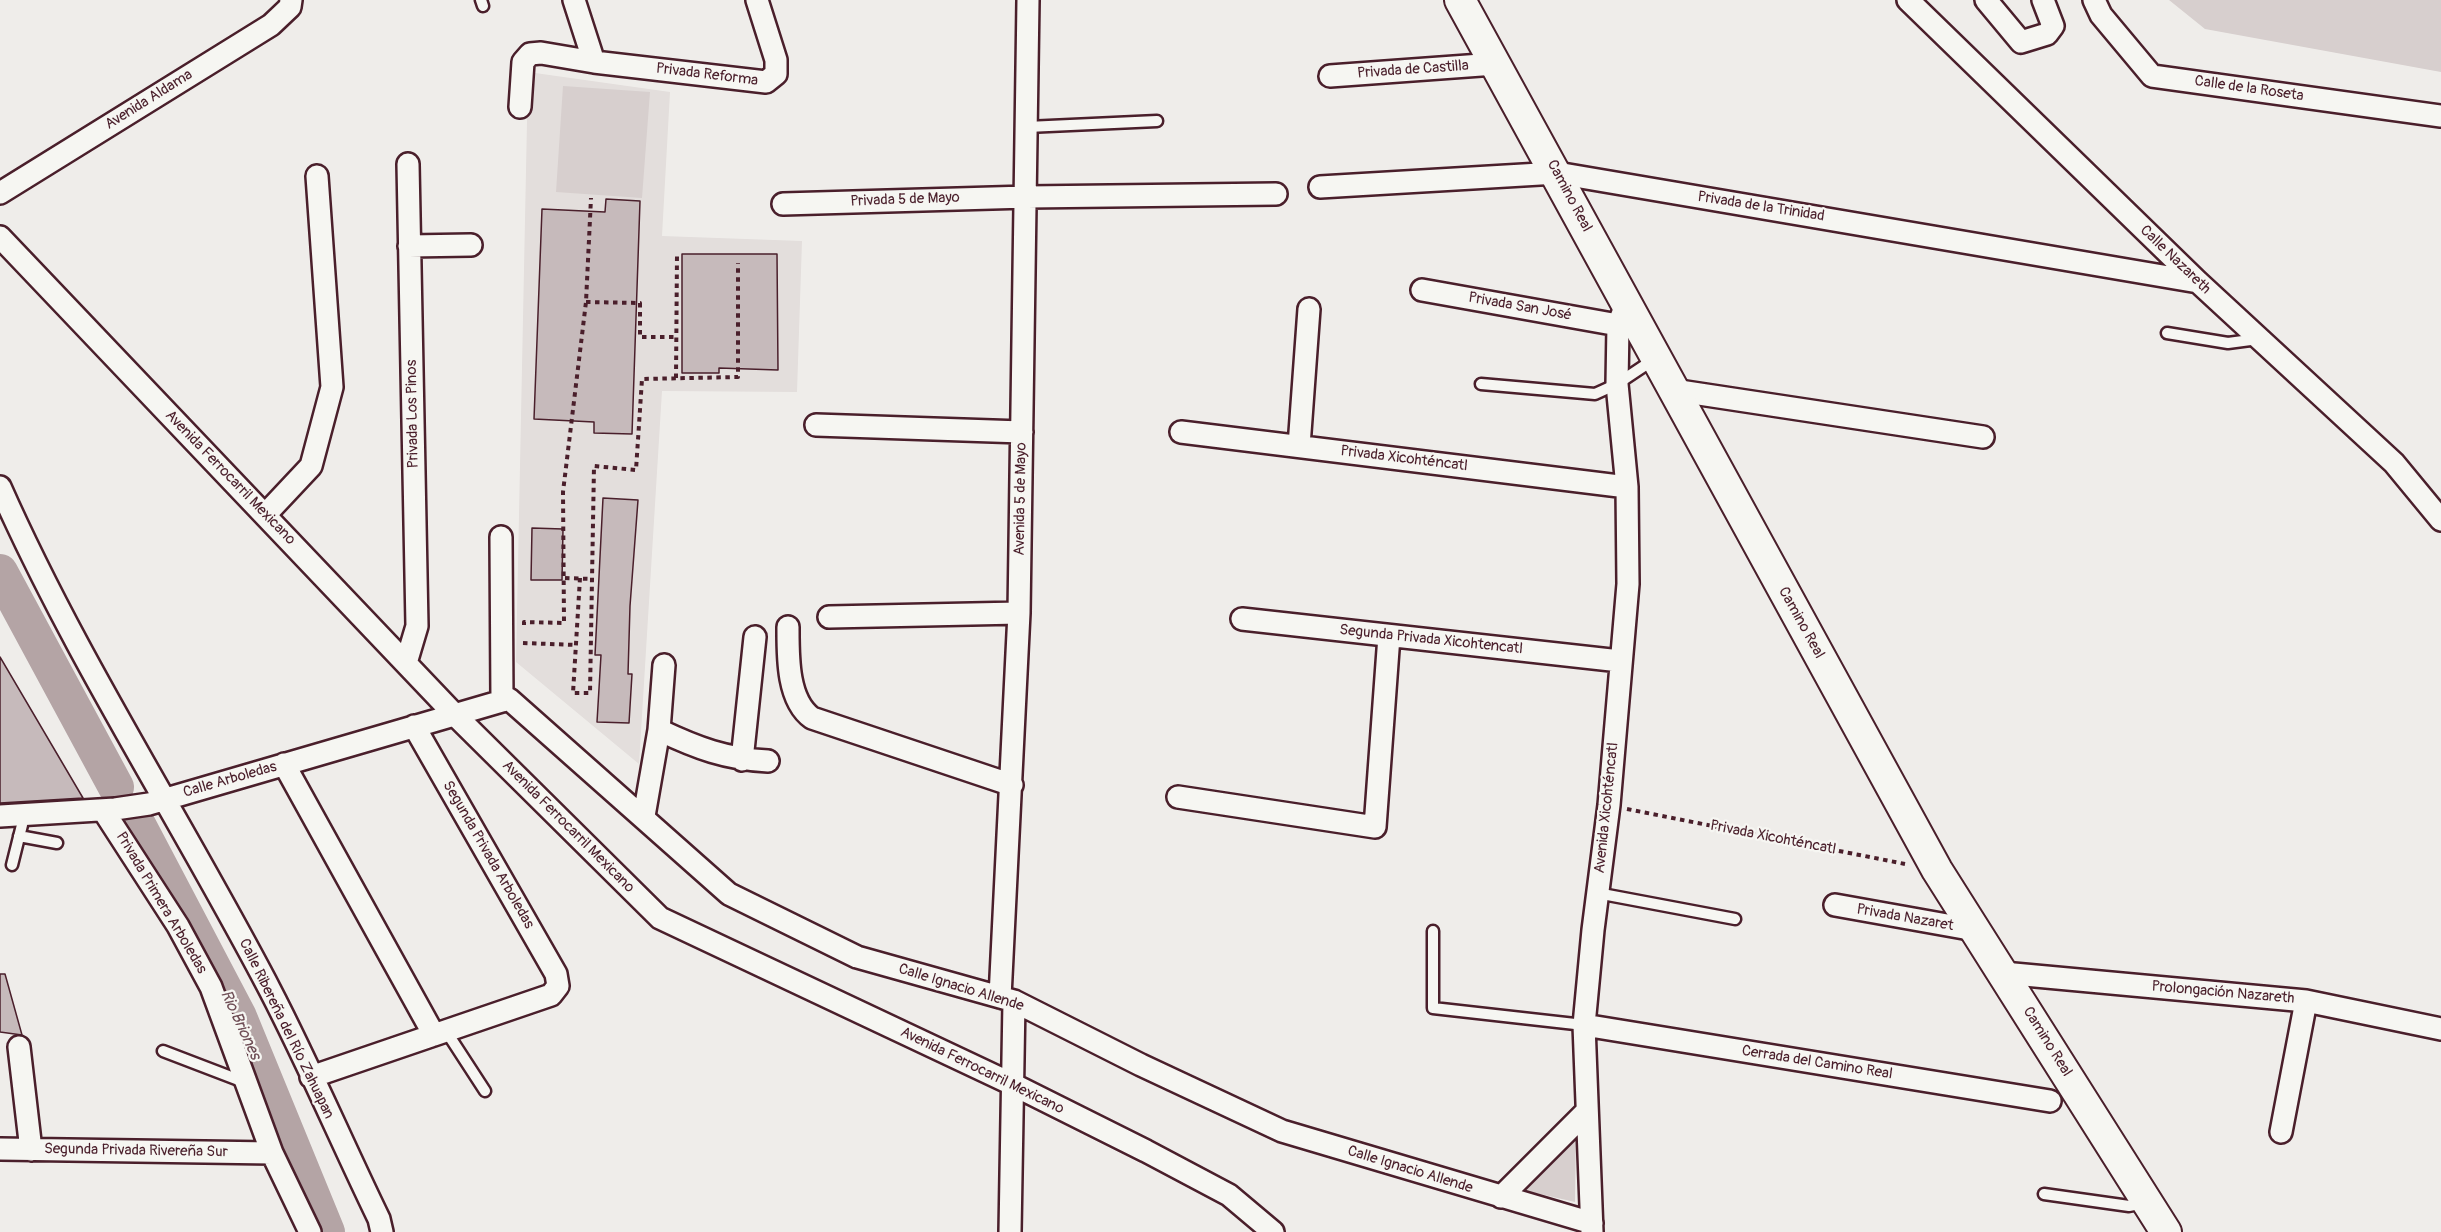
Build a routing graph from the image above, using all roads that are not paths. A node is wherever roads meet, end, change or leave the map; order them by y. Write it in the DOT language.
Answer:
graph roads {
  1 [pos="291,0"];
  2 [pos="574,0"];
  3 [pos="757,0"];
  4 [pos="1028,0"];
  5 [pos="1460,0"];
  6 [pos="1908,0"];
  7 [pos="1986,0"];
  8 [pos="2043,0"];
  9 [pos="2094,0"];
  10 [pos="594,62"];
  11 [pos="1495,64"];
  12 [pos="1330,76"];
  13 [pos="520,107"];
  14 [pos="2441,116"];
  15 [pos="1157,121"];
  16 [pos="1027,127"];
  17 [pos="408,164"];
  18 [pos="1557,173"];
  19 [pos="317,176"];
  20 [pos="1320,187"];
  21 [pos="0,192"];
  22 [pos="1276,194"];
  23 [pos="1027,197"];
  24 [pos="783,204"];
  25 [pos="0,237"];
  26 [pos="471,245"];
  27 [pos="409,246"];
  28 [pos="2198,282"];
  29 [pos="1422,290"];
  30 [pos="1309,309"];
  31 [pos="1622,315"];
  32 [pos="2167,333"];
  33 [pos="2259,339"];
  34 [pos="1656,358"];
  35 [pos="1481,384"];
  36 [pos="1617,384"];
  37 [pos="1673,390"];
  38 [pos="816,425"];
  39 [pos="1022,432"];
  40 [pos="1181,432"];
  41 [pos="1983,437"];
  42 [pos="1299,446"];
  43 [pos="0,487"];
  44 [pos="1627,487"];
  45 [pos="265,515"];
  46 [pos="2441,520"];
  47 [pos="501,537"];
  48 [pos="1019,613"];
  49 [pos="829,617"];
  50 [pos="1242,619"];
  51 [pos="788,627"];
  52 [pos="1389,636"];
  53 [pos="755,637"];
  54 [pos="1620,662"];
  55 [pos="406,663"];
  56 [pos="664,665"];
  57 [pos="502,701"];
  58 [pos="454,714"];
  59 [pos="414,726"];
  60 [pos="659,730"];
  61 [pos="742,759"];
  62 [pos="768,761"];
  63 [pos="284,764"];
  64 [pos="1012,785"];
  65 [pos="1178,797"];
  66 [pos="165,799"];
  67 [pos="103,810"];
  68 [pos="10,815"];
  69 [pos="644,816"];
  70 [pos="19,836"];
  71 [pos="57,843"];
  72 [pos="12,865"];
  73 [pos="1597,893"];
  74 [pos="1835,905"];
  75 [pos="1735,919"];
  76 [pos="1975,930"];
  77 [pos="1434,931"];
  78 [pos="2003,974"];
  79 [pos="1007,999"];
  80 [pos="2306,1001"];
  81 [pos="1584,1025"];
  82 [pos="2441,1029"];
  83 [pos="440,1033"];
  84 [pos="19,1047"];
  85 [pos="163,1051"];
  86 [pos="310,1077"];
  87 [pos="244,1082"];
  88 [pos="1012,1083"];
  89 [pos="485,1091"];
  90 [pos="2050,1101"];
  91 [pos="1587,1110"];
  92 [pos="2281,1132"];
  93 [pos="0,1149"];
  94 [pos="31,1150"];
  95 [pos="272,1153"];
  96 [pos="2044,1194"];
  97 [pos="1501,1197"];
  98 [pos="2148,1203"];
  99 [pos="1592,1227"];
  100 [pos="310,1232"];
  101 [pos="382,1232"];
  102 [pos="1010,1232"];
  103 [pos="1273,1232"];
  104 [pos="2166,1232"];
  1 -- 21 [label="street, Avenida Aldama"];
  2 -- 10 [label="street"];
  3 -- 10 [label="street, Privada Reforma"];
  4 -- 16 [label="street, Avenida 5 de Mayo"];
  5 -- 11 [label="main road, Camino Real"];
  6 -- 28 [label="street, Calle Nazareth"];
  7 -- 8 [label="street"];
  9 -- 14 [label="street, Calle de la Roseta"];
  10 -- 13 [label="street, Privada Reforma"];
  11 -- 12 [label="street, Privada de Castilla"];
  11 -- 18 [label="main road, Camino Real"];
  15 -- 16 [label="lane"];
  16 -- 23 [label="street, Avenida 5 de Mayo"];
  17 -- 27 [label="street, Privada Los Pinos"];
  18 -- 20 [label="street, Privada de la Trinidad"];
  18 -- 28 [label="street, Privada de la Trinidad"];
  18 -- 31 [label="main road, Camino Real"];
  19 -- 45 [label="street"];
  22 -- 23 [label="street, Privada 5 de Mayo"];
  23 -- 24 [label="street, Privada 5 de Mayo"];
  23 -- 39 [label="street, Avenida 5 de Mayo"];
  25 -- 45 [label="street, Avenida Ferrocarril Mexicano"];
  26 -- 27 [label="street"];
  27 -- 55 [label="street, Privada Los Pinos"];
  28 -- 33 [label="street, Calle Nazareth"];
  29 -- 31 [label="street, Privada San José"];
  30 -- 42 [label="street"];
  31 -- 34 [label="main road, Camino Real"];
  31 -- 36 [label="street, Avenida Xicohténcatl"];
  32 -- 33 [label="lane"];
  33 -- 46 [label="street, Calle Nazareth"];
  34 -- 36 [label="lane"];
  34 -- 37 [label="main road, Camino Real"];
  35 -- 36 [label="lane"];
  36 -- 44 [label="street, Avenida Xicohténcatl"];
  37 -- 41 [label="street"];
  37 -- 76 [label="main road, Camino Real"];
  38 -- 39 [label="street"];
  39 -- 48 [label="street, Avenida 5 de Mayo"];
  40 -- 42 [label="street, Privada Xicohténcatl"];
  42 -- 44 [label="street, Privada Xicohténcatl"];
  43 -- 66 [label="street, Calle Ribereña del Río Zahuapan"];
  44 -- 54 [label="street, Avenida Xicohténcatl"];
  45 -- 55 [label="street, Avenida Ferrocarril Mexicano"];
  47 -- 57 [label="street"];
  48 -- 49 [label="street"];
  48 -- 64 [label="street, Avenida 5 de Mayo"];
  50 -- 52 [label="street, Segunda Privada Xicohtencatl"];
  51 -- 64 [label="street"];
  52 -- 54 [label="street, Segunda Privada Xicohtencatl"];
  52 -- 65 [label="street"];
  53 -- 61 [label="street"];
  54 -- 73 [label="street, Avenida Xicohténcatl"];
  55 -- 58 [label="street, Avenida Ferrocarril Mexicano"];
  56 -- 60 [label="street"];
  57 -- 58 [label="street"];
  57 -- 69 [label="street, Calle Ignacio Allende"];
  58 -- 59 [label="street, Calle Arboledas"];
  58 -- 88 [label="street, Avenida Ferrocarril Mexicano"];
  59 -- 63 [label="street, Calle Arboledas"];
  59 -- 83 [label="street, Segunda Privada Arboledas"];
  60 -- 61 [label="street"];
  60 -- 69 [label="street"];
  61 -- 62 [label="street"];
  63 -- 66 [label="street, Calle Arboledas"];
  63 -- 83 [label="street"];
  64 -- 79 [label="street, Avenida 5 de Mayo"];
  66 -- 67 [label="street, Calle Arboledas"];
  66 -- 86 [label="street, Calle Ribereña del Río Zahuapan"];
  67 -- 68 [label="street, Calle Arboledas"];
  67 -- 87 [label="street, Privada Primera Arboledas"];
  68 -- 70 [label="lane"];
  69 -- 79 [label="street, Calle Ignacio Allende"];
  70 -- 71 [label="lane"];
  70 -- 72 [label="lane"];
  73 -- 75 [label="lane"];
  73 -- 81 [label="street, Avenida Xicohténcatl"];
  74 -- 76 [label="street, Privada Nazaret"];
  76 -- 78 [label="main road, Camino Real"];
  77 -- 81 [label="lane"];
  78 -- 80 [label="street, Prolongación Nazareth"];
  78 -- 98 [label="main road, Camino Real"];
  79 -- 88 [label="street, Avenida 5 de Mayo"];
  79 -- 97 [label="street, Calle Ignacio Allende"];
  80 -- 82 [label="street, Prolongación Nazareth"];
  80 -- 92 [label="street"];
  81 -- 90 [label="street, Cerrada del Camino Real"];
  81 -- 91 [label="street, Avenida Xicohténcatl"];
  83 -- 86 [label="street"];
  83 -- 89 [label="lane"];
  84 -- 94 [label="street"];
  85 -- 87 [label="lane"];
  86 -- 101 [label="street, Calle Ribereña del Río Zahuapan"];
  87 -- 95 [label="street, Privada Primera Arboledas"];
  88 -- 102 [label="street, Avenida 5 de Mayo"];
  88 -- 103 [label="street, Avenida Ferrocarril Mexicano"];
  91 -- 97 [label="street"];
  91 -- 99 [label="street, Avenida Xicohténcatl"];
  93 -- 94 [label="street, Segunda Privada Rivereña Sur"];
  94 -- 95 [label="street, Segunda Privada Rivereña Sur"];
  95 -- 100 [label="street, Privada Primera Arboledas"];
  96 -- 98 [label="lane"];
  97 -- 99 [label="street, Calle Ignacio Allende"];
  98 -- 104 [label="main road, Camino Real"];
}
